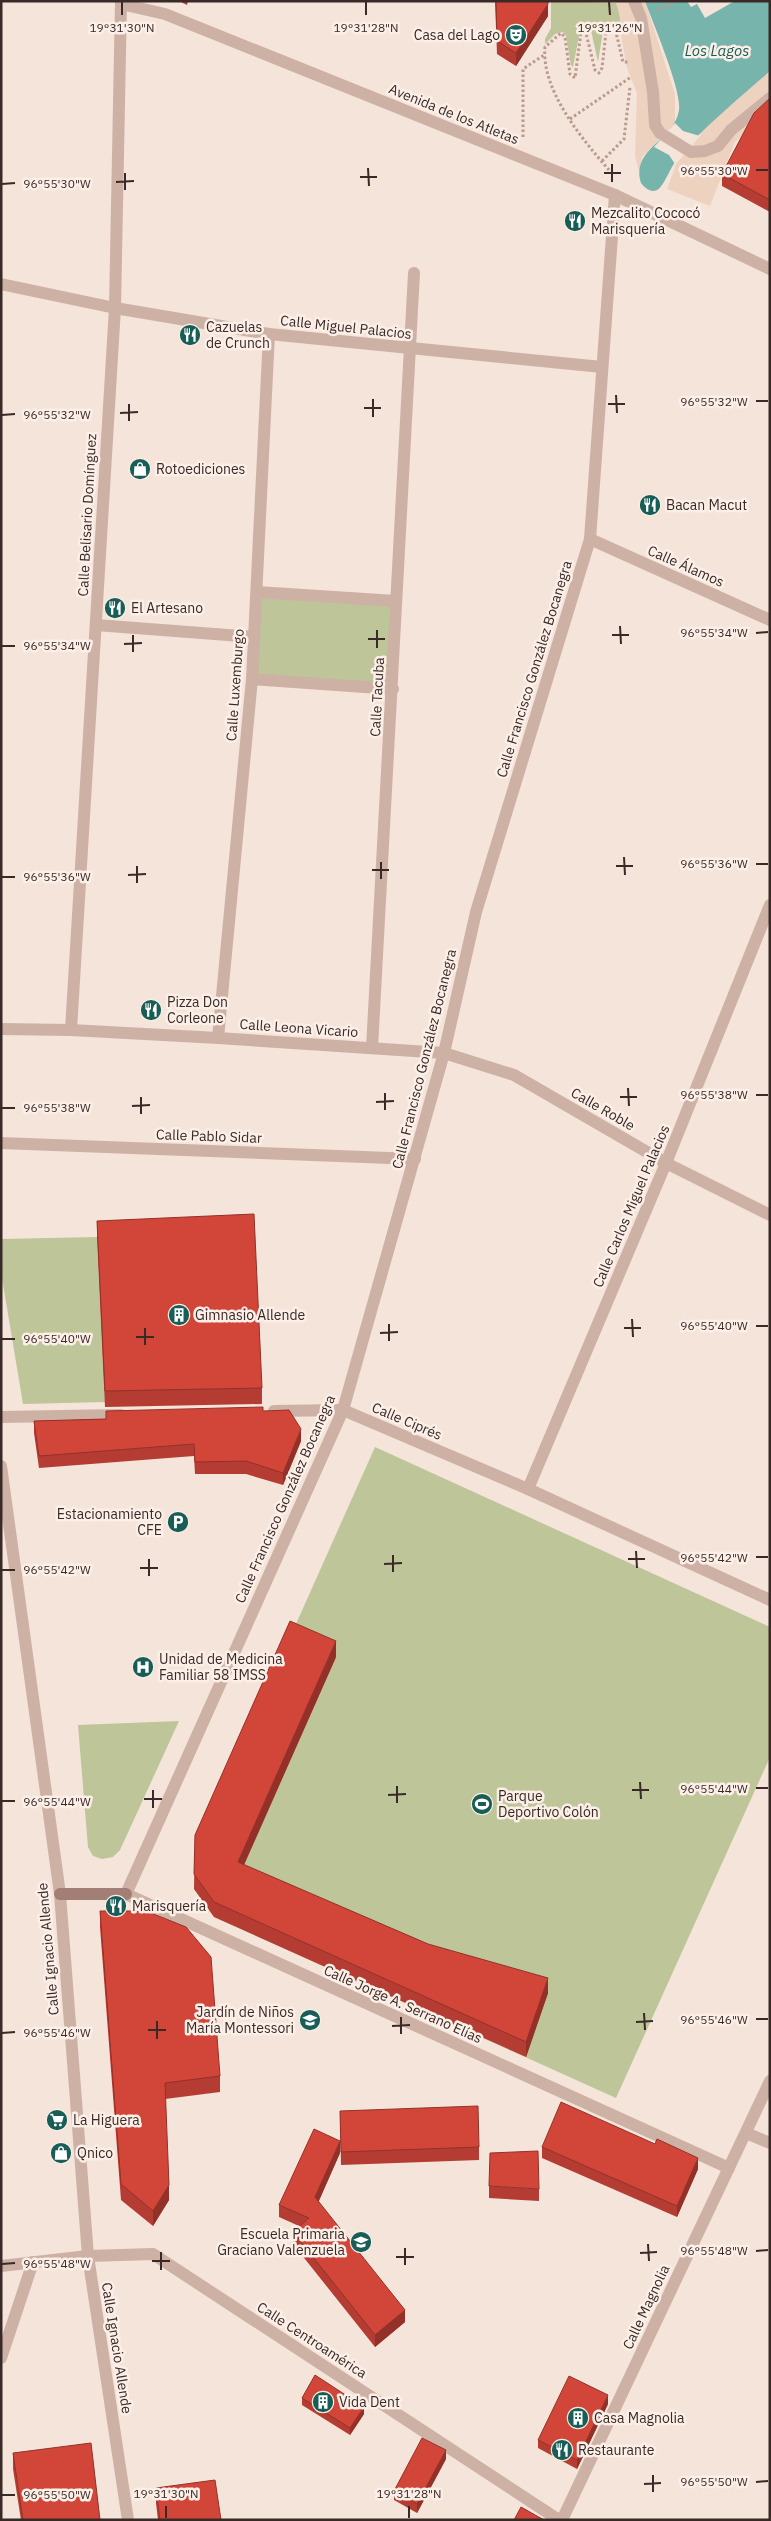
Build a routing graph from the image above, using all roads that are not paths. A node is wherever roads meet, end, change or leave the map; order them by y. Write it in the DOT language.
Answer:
graph roads {
  1 [pos="634,1"];
  2 [pos="121,2"];
  3 [pos="770,98"];
  4 [pos="615,195"];
  5 [pos="770,269"];
  6 [pos="414,273"];
  7 [pos="1,284"];
  8 [pos="115,308"];
  9 [pos="269,334"];
  10 [pos="412,349"];
  11 [pos="602,367"];
  12 [pos="590,539"];
  13 [pos="257,592"];
  14 [pos="396,601"];
  15 [pos="770,620"];
  16 [pos="96,625"];
  17 [pos="254,637"];
  18 [pos="252,679"];
  19 [pos="393,689"];
  20 [pos="770,905"];
  21 [pos="1,1029"];
  22 [pos="71,1030"];
  23 [pos="218,1038"];
  24 [pos="372,1048"];
  25 [pos="444,1053"];
  26 [pos="5,1143"];
  27 [pos="415,1159"];
  28 [pos="666,1162"];
  29 [pos="770,1215"];
  30 [pos="343,1410"];
  31 [pos="265,1412"];
  32 [pos="138,1414"];
  33 [pos="1,1418"];
  34 [pos="1,1466"];
  35 [pos="528,1489"];
  36 [pos="770,1600"];
  37 [pos="60,1894"];
  38 [pos="126,1894"];
  39 [pos="770,2081"];
  40 [pos="746,2133"];
  41 [pos="770,2143"];
  42 [pos="729,2168"];
  43 [pos="88,2256"];
  44 [pos="33,2262"];
  45 [pos="1,2266"];
  46 [pos="1,2358"];
  47 [pos="128,2520"];
  48 [pos="561,2520"];
  1 -- 3 [label="street"];
  2 -- 4 [label="street, Avenida de los Atletas"];
  2 -- 8 [label="street, Calle Belisario Domínguez"];
  4 -- 5 [label="street, Avenida de los Atletas"];
  4 -- 11 [label="street, Calle Francisco González Bocanegra"];
  6 -- 10 [label="street, Calle Tacuba"];
  7 -- 8 [label="street, Calle Miguel Palacios"];
  8 -- 9 [label="street, Calle Miguel Palacios"];
  8 -- 16 [label="street, Calle Belisario Domínguez"];
  9 -- 10 [label="street, Calle Miguel Palacios"];
  9 -- 13 [label="street, Calle Luxemburgo"];
  10 -- 11 [label="street, Calle Miguel Palacios"];
  10 -- 14 [label="street, Calle Tacuba"];
  11 -- 12 [label="street, Calle Francisco González Bocanegra"];
  12 -- 15 [label="street, Calle Álamos"];
  12 -- 25 [label="street, Calle Francisco González Bocanegra"];
  13 -- 14 [label="street"];
  13 -- 17 [label="street, Calle Luxemburgo"];
  14 -- 19 [label="street, Calle Tacuba"];
  16 -- 17 [label="street"];
  16 -- 22 [label="street, Calle Belisario Domínguez"];
  17 -- 18 [label="street, Calle Luxemburgo"];
  18 -- 19 [label="street"];
  18 -- 23 [label="street, Calle Luxemburgo"];
  19 -- 24 [label="street, Calle Tacuba"];
  20 -- 28 [label="street, Calle Carlos Miguel Palacios"];
  21 -- 22 [label="street, Calle Leona Vicario"];
  22 -- 23 [label="street, Calle Leona Vicario"];
  23 -- 24 [label="street, Calle Leona Vicario"];
  24 -- 25 [label="street, Calle Leona Vicario"];
  25 -- 27 [label="street, Calle Francisco González Bocanegra"];
  25 -- 28 [label="street, Calle Roble"];
  26 -- 27 [label="street, Calle Pablo Sidar"];
  27 -- 30 [label="street, Calle Francisco González Bocanegra"];
  28 -- 29 [label="street, Calle Roble"];
  28 -- 35 [label="street, Calle Carlos Miguel Palacios"];
  30 -- 31 [label="street, Calle Ciprés"];
  30 -- 35 [label="street, Calle Ciprés"];
  30 -- 38 [label="street, Calle Francisco González Bocanegra"];
  32 -- 33 [label="street"];
  34 -- 37 [label="street, Calle Ignacio Allende"];
  35 -- 36 [label="street, Calle Ciprés"];
  37 -- 38 [label="street, Calle Jorge A. Serrano Elías"];
  37 -- 43 [label="street, Calle Ignacio Allende"];
  38 -- 42 [label="street, Calle Jorge A. Serrano Elías"];
  39 -- 40 [label="street, Calle Magnolia"];
  40 -- 41 [label="street"];
  40 -- 42 [label="street, Calle Magnolia"];
  42 -- 48 [label="street, Calle Magnolia"];
  43 -- 44 [label="street, Calle Centroamérica"];
  43 -- 47 [label="street, Calle Ignacio Allende"];
  43 -- 48 [label="street, Calle Centroamérica"];
  44 -- 45 [label="street, Calle Centroamérica"];
  44 -- 46 [label="street"];
}
